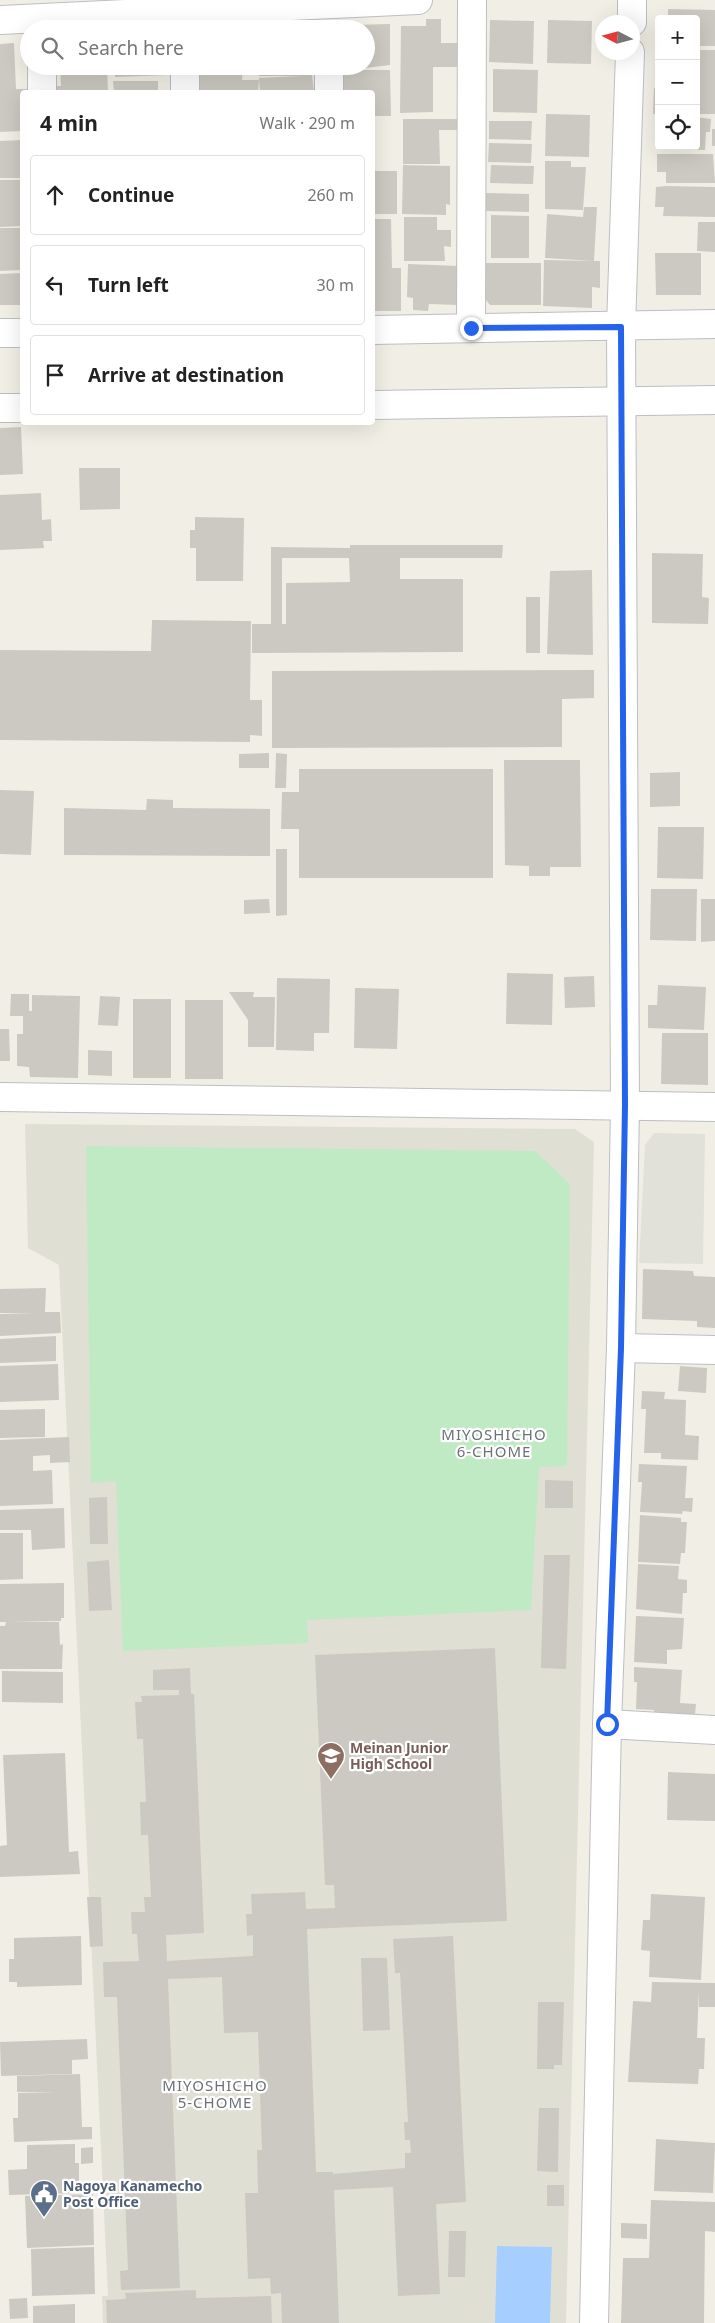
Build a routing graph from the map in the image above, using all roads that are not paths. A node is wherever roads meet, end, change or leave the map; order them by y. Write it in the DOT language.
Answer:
graph roads {
  1 [pos="418,0"];
  2 [pos="472,0"];
  3 [pos="632,0"];
  4 [pos="329,11"];
  5 [pos="184,13"];
  6 [pos="632,15"];
  7 [pos="40,16"];
  8 [pos="0,20"];
  9 [pos="630,60"];
  10 [pos="42,75"];
  11 [pos="185,75"];
  12 [pos="329,75"];
  13 [pos="42,90"];
  14 [pos="185,90"];
  15 [pos="329,90"];
  16 [pos="715,324"];
  17 [pos="621,327"];
  18 [pos="471,328"];
  19 [pos="375,330"];
  20 [pos="0,333"];
  21 [pos="20,333"];
  22 [pos="715,400"];
  23 [pos="622,402"];
  24 [pos="375,404"];
  25 [pos="0,408"];
  26 [pos="20,408"];
  27 [pos="0,1097"];
  28 [pos="625,1105"];
  29 [pos="715,1107"];
  30 [pos="621,1348"];
  31 [pos="715,1350"];
  32 [pos="607,1724"];
  33 [pos="715,1730"];
  34 [pos="594,2323"];
  1 -- 4 [label="street"];
  2 -- 18 [label="street"];
  3 -- 6 [label="street"];
  4 -- 5 [label="street"];
  5 -- 7 [label="street"];
  7 -- 8 [label="street"];
  9 -- 17 [label="street"];
  10 -- 13 [label="street"];
  11 -- 14 [label="street"];
  12 -- 15 [label="street"];
  16 -- 17 [label="street"];
  17 -- 18 [label="street"];
  17 -- 23 [label="street"];
  18 -- 19 [label="street"];
  20 -- 21 [label="street"];
  22 -- 23 [label="street"];
  23 -- 24 [label="street"];
  23 -- 28 [label="street"];
  25 -- 26 [label="street"];
  27 -- 28 [label="street"];
  28 -- 29 [label="street"];
  28 -- 30 [label="street"];
  30 -- 31 [label="street"];
  30 -- 32 [label="street"];
  32 -- 33 [label="street"];
  32 -- 34 [label="street"];
}
